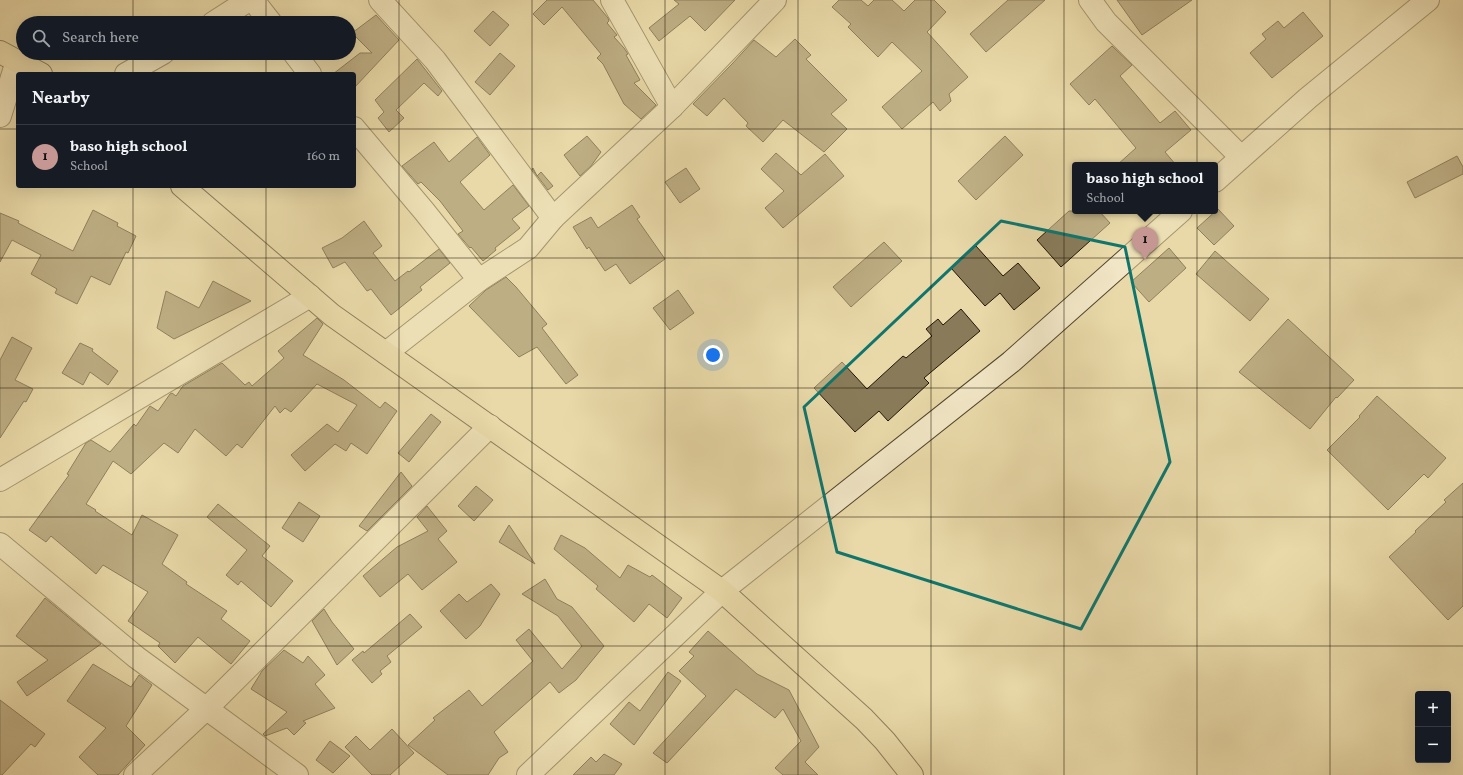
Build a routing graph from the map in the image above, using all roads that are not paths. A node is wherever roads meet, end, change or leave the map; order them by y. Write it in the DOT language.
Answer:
graph roads {
  1 [pos="249,0"];
  2 [pos="253,0"];
  3 [pos="380,0"];
  4 [pos="612,0"];
  5 [pos="775,0"];
  6 [pos="1090,0"];
  7 [pos="1428,0"];
  8 [pos="224,16"];
  9 [pos="266,16"];
  10 [pos="9,56"];
  11 [pos="16,60"];
  12 [pos="151,60"];
  13 [pos="299,60"];
  14 [pos="37,72"];
  15 [pos="130,72"];
  16 [pos="308,72"];
  17 [pos="672,107"];
  18 [pos="0,116"];
  19 [pos="356,130"];
  20 [pos="1241,157"];
  21 [pos="1218,178"];
  22 [pos="184,188"];
  23 [pos="1178,214"];
  24 [pos="553,218"];
  25 [pos="479,280"];
  26 [pos="310,296"];
  27 [pos="386,353"];
  28 [pos="490,426"];
  29 [pos="0,480"];
  30 [pos="0,544"];
  31 [pos="722,592"];
  32 [pos="206,708"];
  33 [pos="135,775"];
  34 [pos="297,775"];
  35 [pos="528,775"];
  36 [pos="912,775"];
  1 -- 8 [label="street"];
  2 -- 9 [label="street"];
  3 -- 24 [label="street"];
  4 -- 17 [label="street"];
  5 -- 17 [label="street"];
  6 -- 20 [label="street"];
  7 -- 20 [label="street"];
  10 -- 18 [label="street"];
  11 -- 14 [label="main road"];
  12 -- 15 [label="street"];
  13 -- 16 [label="street"];
  17 -- 24 [label="street"];
  19 -- 25 [label="street"];
  20 -- 21 [label="street"];
  22 -- 26 [label="main road"];
  23 -- 31 [label="street"];
  24 -- 25 [label="street"];
  25 -- 27 [label="street"];
  26 -- 27 [label="main road"];
  26 -- 29 [label="street"];
  27 -- 28 [label="main road"];
  28 -- 31 [label="main road"];
  28 -- 32 [label="street"];
  30 -- 32 [label="street"];
  31 -- 35 [label="street"];
  31 -- 36 [label="main road"];
  32 -- 33 [label="street"];
  32 -- 34 [label="street"];
}
